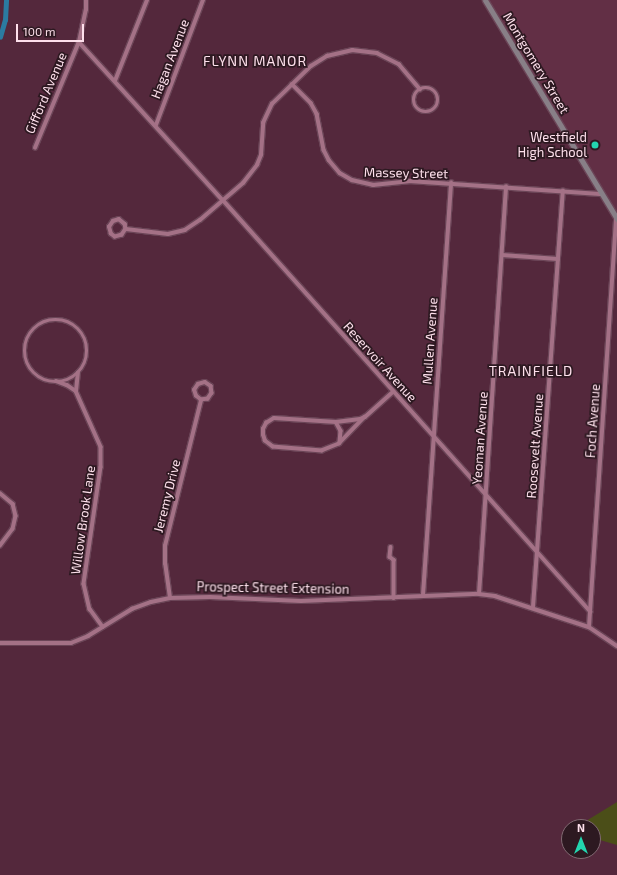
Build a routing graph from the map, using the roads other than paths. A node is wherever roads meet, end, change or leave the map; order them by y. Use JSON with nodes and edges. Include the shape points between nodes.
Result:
{"nodes":[{"id":1,"x":86,"y":0,"type":"edge"},
{"id":2,"x":147,"y":0,"type":"edge"},
{"id":3,"x":203,"y":0,"type":"edge"},
{"id":4,"x":485,"y":0,"type":"edge"},
{"id":5,"x":79,"y":42,"type":"junction"},
{"id":6,"x":115,"y":81,"type":"junction"},
{"id":7,"x":292,"y":84,"type":"junction"},
{"id":8,"x":420,"y":89,"type":"junction"},
{"id":9,"x":156,"y":125,"type":"junction"},
{"id":10,"x":35,"y":148,"type":"dead end"},
{"id":11,"x":451,"y":183,"type":"junction"},
{"id":12,"x":506,"y":187,"type":"junction"},
{"id":13,"x":563,"y":192,"type":"junction"},
{"id":14,"x":602,"y":194,"type":"junction"},
{"id":15,"x":223,"y":200,"type":"junction"},
{"id":16,"x":616,"y":218,"type":"edge"},
{"id":17,"x":126,"y":229,"type":"junction"},
{"id":18,"x":502,"y":255,"type":"junction"},
{"id":19,"x":558,"y":259,"type":"junction"},
{"id":20,"x":79,"y":372,"type":"junction"},
{"id":21,"x":56,"y":381,"type":"junction"},
{"id":22,"x":76,"y":391,"type":"junction"},
{"id":23,"x":393,"y":392,"type":"junction"},
{"id":24,"x":202,"y":400,"type":"junction"},
{"id":25,"x":365,"y":417,"type":"junction"},
{"id":26,"x":336,"y":422,"type":"junction"},
{"id":27,"x":434,"y":436,"type":"junction"},
{"id":28,"x":340,"y":443,"type":"junction"},
{"id":29,"x":0,"y":493,"type":"edge"},
{"id":30,"x":486,"y":494,"type":"junction"},
{"id":31,"x":0,"y":546,"type":"edge"},
{"id":32,"x":391,"y":547,"type":"dead end"},
{"id":33,"x":537,"y":553,"type":"junction"},
{"id":34,"x":479,"y":594,"type":"junction"},
{"id":35,"x":423,"y":595,"type":"junction"},
{"id":36,"x":170,"y":598,"type":"junction"},
{"id":37,"x":394,"y":598,"type":"junction"},
{"id":38,"x":533,"y":607,"type":"junction"},
{"id":39,"x":590,"y":612,"type":"junction"},
{"id":40,"x":103,"y":627,"type":"junction"},
{"id":41,"x":590,"y":627,"type":"junction"},
{"id":42,"x":0,"y":643,"type":"edge"},
{"id":43,"x":617,"y":646,"type":"edge"}],
"edges":[{"from":1,"to":5,"type":"street","name":"Gifford Avenue"},
{"from":2,"to":6,"type":"street"},
{"from":3,"to":9,"type":"street","name":"Hagan Avenue"},
{"from":4,"to":14,"type":"main road","name":"Montgomery Street"},
{"from":5,"to":6,"type":"street","name":"Reservoir Avenue"},
{"from":5,"to":10,"type":"street","name":"Gifford Avenue"},
{"from":6,"to":9,"type":"street","name":"Reservoir Avenue"},
{"from":7,"to":8,"type":"street","via":[[322,58],[339,52],[358,50],[377,53],[394,60]]},
{"from":7,"to":11,"type":"street","name":"Massey Street","via":[[314,108],[326,155],[345,177],[373,185],[411,181]]},
{"from":7,"to":15,"type":"street","via":[[267,113],[258,165],[243,183]]},
{"from":8,"to":8,"type":"street","via":[[430,88],[436,92],[438,102],[433,110],[423,112],[415,106],[414,96]]},
{"from":9,"to":15,"type":"street","name":"Reservoir Avenue"},
{"from":11,"to":12,"type":"street","name":"Massey Street"},
{"from":11,"to":27,"type":"street","name":"Mullen Avenue"},
{"from":12,"to":13,"type":"street","name":"Massey Street"},
{"from":12,"to":18,"type":"street","name":"Yeoman Avenue"},
{"from":13,"to":14,"type":"street","name":"Massey Street"},
{"from":13,"to":19,"type":"street","name":"Roosevelt Avenue"},
{"from":14,"to":16,"type":"main road","name":"Montgomery Street"},
{"from":15,"to":17,"type":"street","via":[[196,224],[180,232],[162,234]]},
{"from":15,"to":23,"type":"street","name":"Reservoir Avenue"},
{"from":16,"to":39,"type":"street","name":"Foch Avenue"},
{"from":17,"to":17,"type":"street","via":[[122,235],[115,237],[109,227],[113,221],[119,220],[125,224]]},
{"from":18,"to":19,"type":"street"},
{"from":18,"to":30,"type":"street","name":"Yeoman Avenue"},
{"from":19,"to":33,"type":"street","name":"Roosevelt Avenue"},
{"from":20,"to":21,"type":"street","via":[[70,378]]},
{"from":20,"to":21,"type":"street","via":[[87,354],[87,344],[83,335],[77,327],[68,322],[44,322],[28,340],[27,359],[38,375],[46,380]]},
{"from":20,"to":22,"type":"street"},
{"from":21,"to":22,"type":"street","via":[[67,384]]},
{"from":22,"to":40,"type":"street","name":"Willow Brook Lane","via":[[98,438],[101,452],[84,584],[90,609]]},
{"from":23,"to":25,"type":"street"},
{"from":23,"to":27,"type":"street","name":"Reservoir Avenue"},
{"from":24,"to":24,"type":"street","name":"Jeremy Drive","via":[[196,396],[194,390],[198,384],[205,382],[211,386],[212,393],[208,399]]},
{"from":24,"to":36,"type":"street","name":"Jeremy Drive","via":[[165,546]]},
{"from":25,"to":26,"type":"street","via":[[350,422]]},
{"from":25,"to":28,"type":"street"},
{"from":26,"to":28,"type":"street","via":[[341,431]]},
{"from":26,"to":28,"type":"street","via":[[274,418],[266,423],[262,435],[267,443],[276,447],[322,451]]},
{"from":27,"to":30,"type":"street","name":"Reservoir Avenue"},
{"from":27,"to":35,"type":"street","name":"Mullen Avenue"},
{"from":29,"to":31,"type":"street","via":[[13,504],[16,516],[13,529]]},
{"from":30,"to":33,"type":"street","name":"Reservoir Avenue"},
{"from":30,"to":34,"type":"street","name":"Yeoman Avenue"},
{"from":32,"to":37,"type":"street","via":[[390,557],[394,560]]},
{"from":33,"to":38,"type":"street","name":"Roosevelt Avenue"},
{"from":33,"to":39,"type":"street","name":"Reservoir Avenue"},
{"from":34,"to":35,"type":"street","name":"Prospect Street Extension"},
{"from":34,"to":38,"type":"street","name":"Prospect Street Extension"},
{"from":35,"to":37,"type":"street","name":"Prospect Street Extension"},
{"from":36,"to":37,"type":"street","name":"Prospect Street Extension","via":[[301,601]]},
{"from":36,"to":40,"type":"street","name":"Prospect Street Extension","via":[[132,609]]},
{"from":38,"to":41,"type":"street","name":"Prospect Street Extension"},
{"from":39,"to":41,"type":"street","name":"Foch Avenue"},
{"from":40,"to":42,"type":"street","name":"Prospect Street Extension","via":[[71,643]]},
{"from":41,"to":43,"type":"street","name":"Prospect Street Extension"}]}
